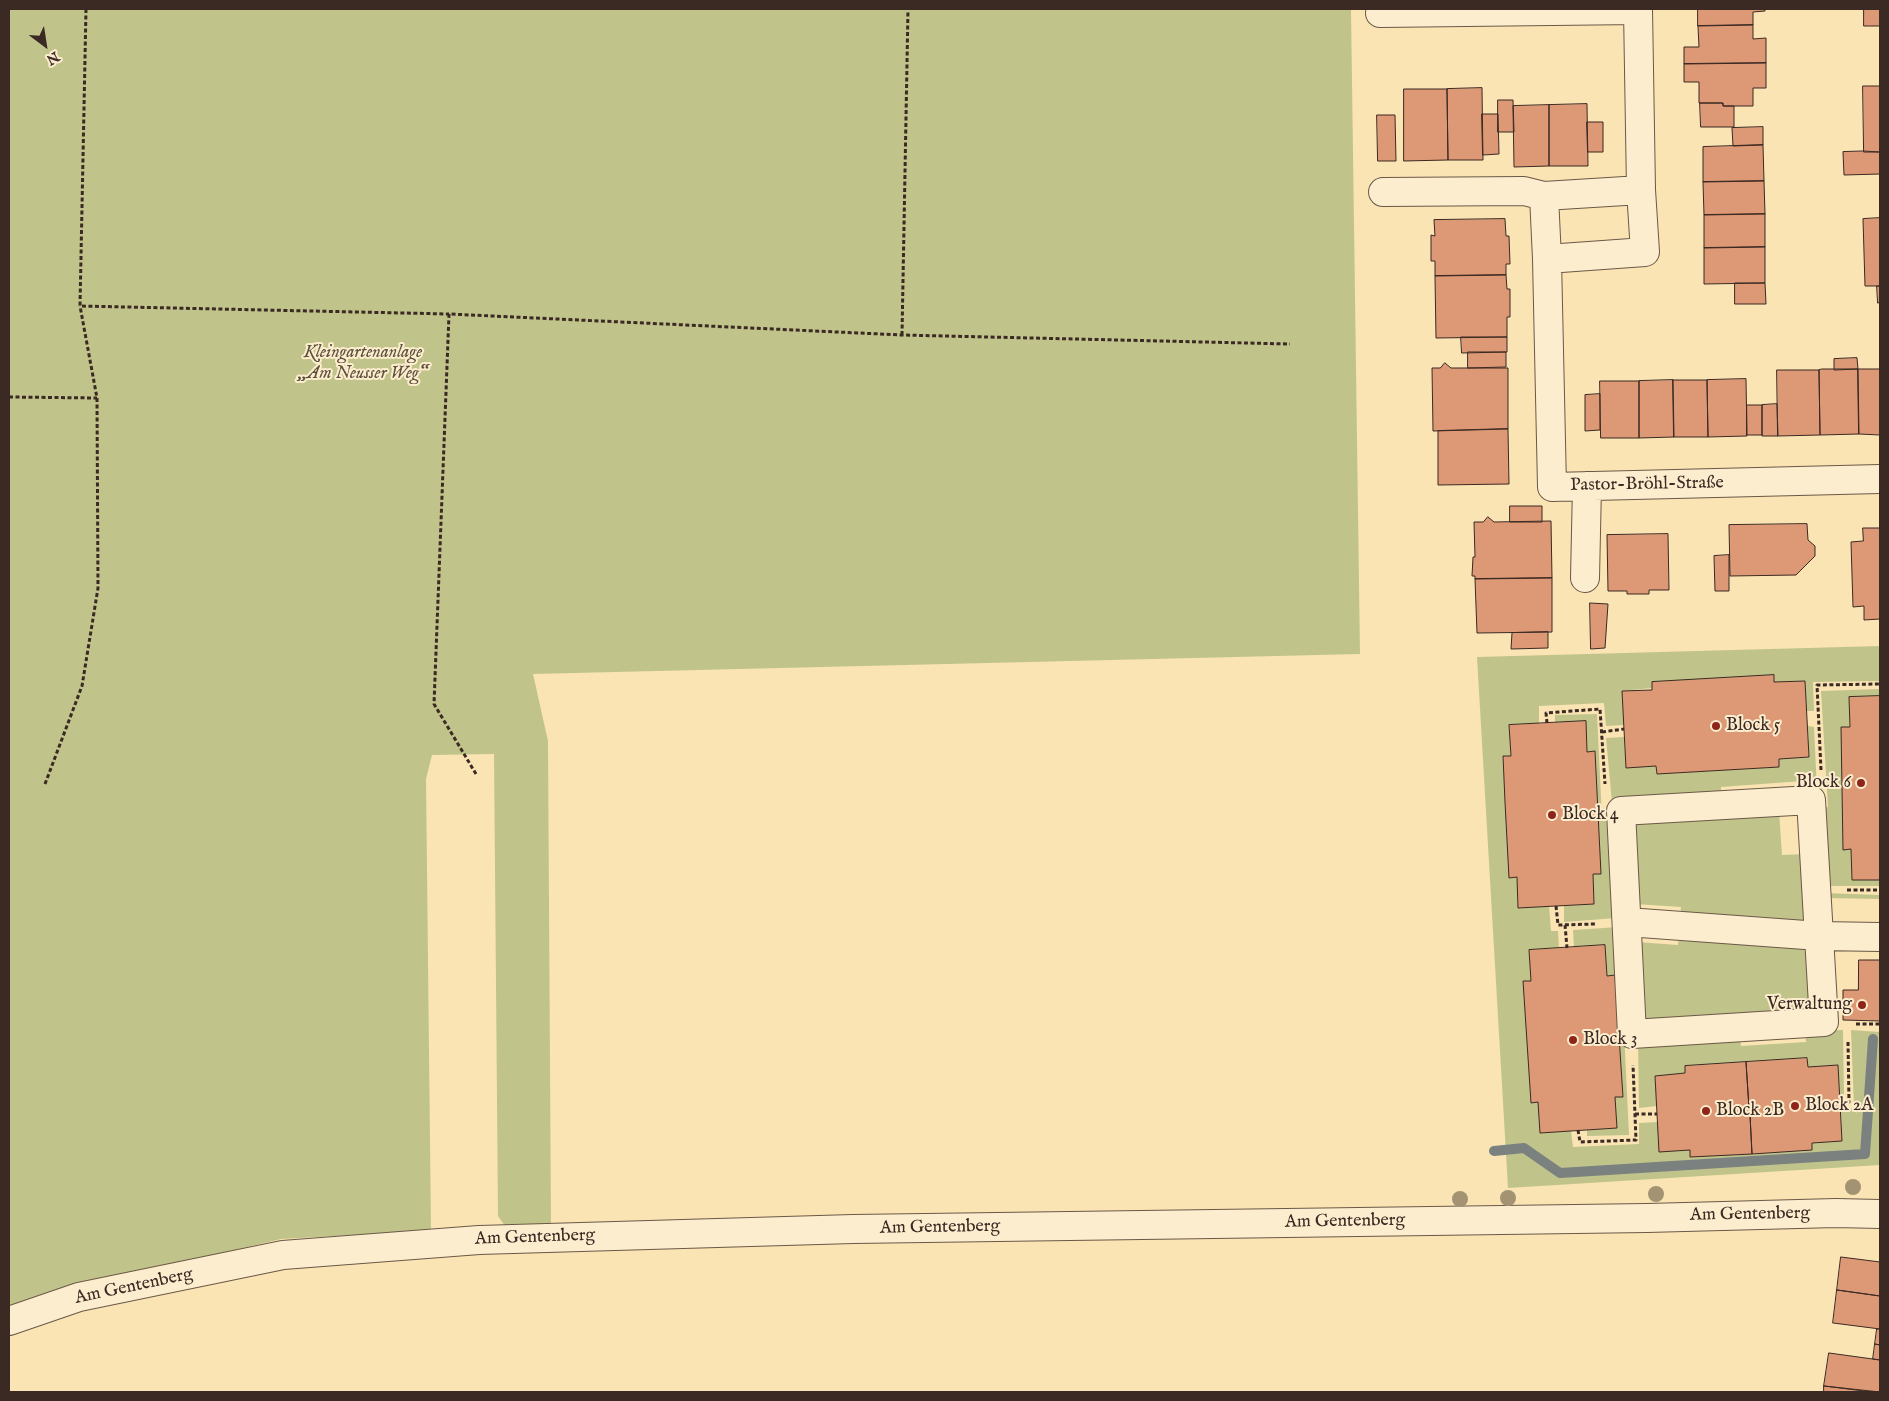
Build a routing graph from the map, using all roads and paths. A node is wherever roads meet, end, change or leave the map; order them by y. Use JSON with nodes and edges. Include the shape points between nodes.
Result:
{"nodes":[{"id":1,"x":86,"y":9,"type":"edge"},
{"id":2,"x":908,"y":9,"type":"edge"},
{"id":3,"x":1638,"y":10,"type":"edge"},
{"id":4,"x":1380,"y":13,"type":"dead end"},
{"id":5,"x":1641,"y":190,"type":"junction"},
{"id":6,"x":1383,"y":192,"type":"dead end"},
{"id":7,"x":1544,"y":196,"type":"junction"},
{"id":8,"x":1547,"y":259,"type":"junction"},
{"id":9,"x":80,"y":306,"type":"junction"},
{"id":10,"x":449,"y":314,"type":"junction"},
{"id":11,"x":902,"y":335,"type":"junction"},
{"id":12,"x":1290,"y":344,"type":"dead end"},
{"id":13,"x":9,"y":397,"type":"edge"},
{"id":14,"x":97,"y":398,"type":"junction"},
{"id":15,"x":1880,"y":479,"type":"edge"},
{"id":16,"x":1587,"y":486,"type":"junction"},
{"id":17,"x":1585,"y":578,"type":"dead end"},
{"id":18,"x":1880,"y":684,"type":"edge"},
{"id":19,"x":1547,"y":723,"type":"dead end"},
{"id":20,"x":1624,"y":729,"type":"dead end"},
{"id":21,"x":1602,"y":732,"type":"junction"},
{"id":22,"x":476,"y":774,"type":"dead end"},
{"id":23,"x":45,"y":784,"type":"dead end"},
{"id":24,"x":1811,"y":800,"type":"junction"},
{"id":25,"x":1620,"y":811,"type":"junction"},
{"id":26,"x":1556,"y":906,"type":"dead end"},
{"id":27,"x":1627,"y":922,"type":"junction"},
{"id":28,"x":1566,"y":925,"type":"junction"},
{"id":29,"x":1819,"y":936,"type":"junction"},
{"id":30,"x":1880,"y":937,"type":"edge"},
{"id":31,"x":1567,"y":948,"type":"dead end"},
{"id":32,"x":1632,"y":1034,"type":"junction"},
{"id":33,"x":1848,"y":1034,"type":"dead end"},
{"id":34,"x":1840,"y":1103,"type":"dead end"},
{"id":35,"x":1635,"y":1114,"type":"junction"},
{"id":36,"x":1657,"y":1114,"type":"dead end"},
{"id":37,"x":1578,"y":1130,"type":"dead end"},
{"id":38,"x":1880,"y":1214,"type":"edge"},
{"id":39,"x":9,"y":1321,"type":"edge"}],
"edges":[{"from":1,"to":9,"type":"path"},
{"from":2,"to":11,"type":"path"},
{"from":3,"to":4,"type":"street"},
{"from":3,"to":5,"type":"street"},
{"from":5,"to":7,"type":"street"},
{"from":5,"to":8,"type":"street","via":[[1645,252]]},
{"from":6,"to":7,"type":"street","via":[[1524,191]]},
{"from":7,"to":8,"type":"street","name":"Pastor-Bröhl-Straße"},
{"from":8,"to":16,"type":"street","name":"Pastor-Bröhl-Straße","via":[[1552,487]]},
{"from":9,"to":10,"type":"path"},
{"from":9,"to":14,"type":"path"},
{"from":10,"to":11,"type":"path"},
{"from":10,"to":22,"type":"path","via":[[434,704]]},
{"from":11,"to":12,"type":"path"},
{"from":13,"to":14,"type":"path"},
{"from":14,"to":23,"type":"path","via":[[98,588],[82,686]]},
{"from":15,"to":16,"type":"street","name":"Pastor-Bröhl-Straße"},
{"from":16,"to":17,"type":"street"},
{"from":18,"to":24,"type":"path","via":[[1817,685],[1823,799]]},
{"from":19,"to":21,"type":"path","via":[[1546,713],[1600,709]]},
{"from":20,"to":21,"type":"path"},
{"from":21,"to":25,"type":"path","via":[[1607,812]]},
{"from":24,"to":25,"type":"street"},
{"from":24,"to":29,"type":"street"},
{"from":25,"to":27,"type":"street"},
{"from":26,"to":28,"type":"path","via":[[1558,926]]},
{"from":27,"to":28,"type":"path"},
{"from":27,"to":29,"type":"street"},
{"from":27,"to":32,"type":"street"},
{"from":28,"to":31,"type":"path"},
{"from":29,"to":30,"type":"street"},
{"from":29,"to":32,"type":"street","via":[[1824,1022]]},
{"from":32,"to":35,"type":"path"},
{"from":33,"to":34,"type":"path","via":[[1849,1102]]},
{"from":35,"to":36,"type":"path"},
{"from":35,"to":37,"type":"path","via":[[1636,1140],[1580,1142]]},
{"from":38,"to":39,"type":"street","name":"Am Gentenberg","via":[[853,1229],[479,1240],[283,1255],[79,1297]]}]}
